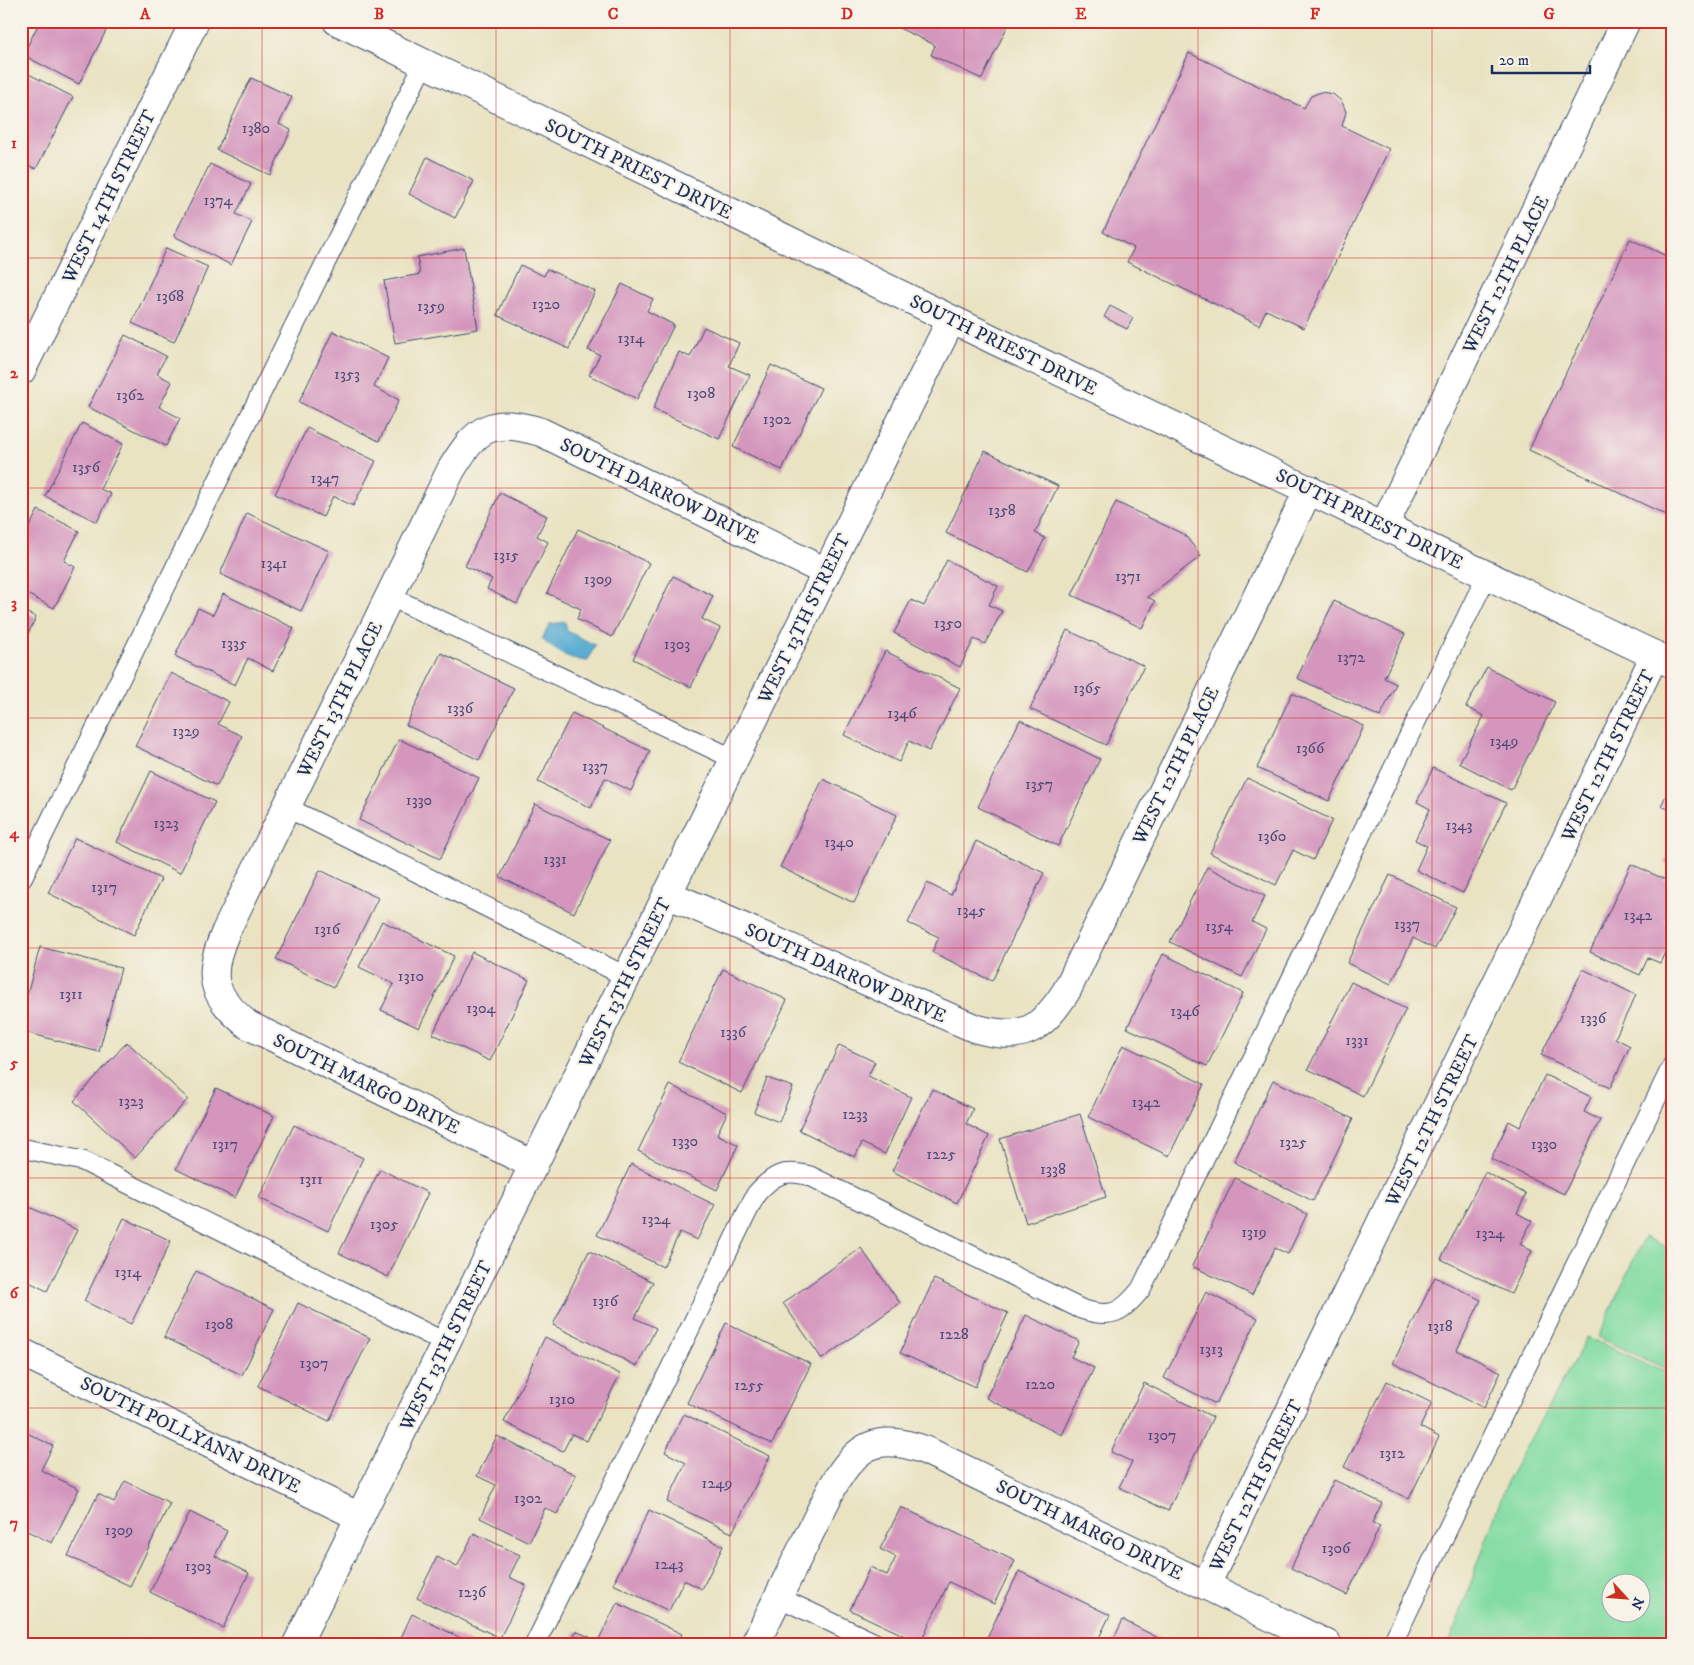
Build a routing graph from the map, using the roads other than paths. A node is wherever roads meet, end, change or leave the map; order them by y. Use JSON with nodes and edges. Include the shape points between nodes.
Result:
{"nodes":[{"id":1,"x":195,"y":21,"type":"edge"},
{"id":2,"x":337,"y":21,"type":"edge"},
{"id":3,"x":1626,"y":21,"type":"edge"},
{"id":4,"x":424,"y":64,"type":"junction"},
{"id":5,"x":951,"y":320,"type":"junction"},
{"id":6,"x":21,"y":371,"type":"edge"},
{"id":7,"x":488,"y":427,"type":"joint"},
{"id":8,"x":1309,"y":489,"type":"junction"},
{"id":9,"x":1384,"y":526,"type":"junction"},
{"id":10,"x":826,"y":572,"type":"junction"},
{"id":11,"x":1487,"y":574,"type":"junction"},
{"id":12,"x":390,"y":596,"type":"junction"},
{"id":13,"x":1664,"y":659,"type":"edge"},
{"id":14,"x":734,"y":759,"type":"junction"},
{"id":15,"x":286,"y":807,"type":"junction"},
{"id":16,"x":21,"y":880,"type":"edge"},
{"id":17,"x":667,"y":894,"type":"junction"},
{"id":18,"x":627,"y":977,"type":"junction"},
{"id":19,"x":215,"y":984,"type":"joint"},
{"id":20,"x":1028,"y":1030,"type":"joint"},
{"id":21,"x":1673,"y":1064,"type":"edge"},
{"id":22,"x":21,"y":1148,"type":"edge"},
{"id":23,"x":534,"y":1165,"type":"junction"},
{"id":24,"x":446,"y":1343,"type":"junction"},
{"id":25,"x":21,"y":1352,"type":"edge"},
{"id":26,"x":360,"y":1517,"type":"junction"},
{"id":27,"x":1206,"y":1585,"type":"junction"},
{"id":28,"x":778,"y":1597,"type":"junction"},
{"id":29,"x":298,"y":1644,"type":"edge"},
{"id":30,"x":535,"y":1644,"type":"edge"},
{"id":31,"x":755,"y":1644,"type":"edge"},
{"id":32,"x":877,"y":1644,"type":"edge"},
{"id":33,"x":1328,"y":1644,"type":"edge"},
{"id":34,"x":1392,"y":1644,"type":"edge"}],
"edges":[{"from":1,"to":6,"type":"street","name":"WEST 14TH STREET"},
{"from":2,"to":4,"type":"street","name":"SOUTH PRIEST DRIVE"},
{"from":3,"to":9,"type":"street","name":"WEST 12TH PLACE"},
{"from":4,"to":5,"type":"street","name":"SOUTH PRIEST DRIVE"},
{"from":4,"to":16,"type":"lane"},
{"from":5,"to":8,"type":"street","name":"SOUTH PRIEST DRIVE"},
{"from":5,"to":10,"type":"street","name":"WEST 13TH STREET"},
{"from":7,"to":10,"type":"street","name":"SOUTH DARROW DRIVE","via":[[505,425],[541,432]]},
{"from":7,"to":12,"type":"street","name":"WEST 13TH PLACE","via":[[473,439],[451,470]]},
{"from":8,"to":9,"type":"street","name":"SOUTH PRIEST DRIVE"},
{"from":8,"to":20,"type":"street","name":"WEST 12TH PLACE","via":[[1067,990],[1045,1020]]},
{"from":9,"to":11,"type":"street","name":"SOUTH PRIEST DRIVE"},
{"from":10,"to":14,"type":"street","name":"WEST 13TH STREET"},
{"from":11,"to":13,"type":"street","name":"SOUTH PRIEST DRIVE"},
{"from":11,"to":30,"type":"lane","via":[[1141,1289],[1129,1305],[1113,1313],[1097,1314],[1081,1309],[810,1176],[794,1172],[767,1181],[756,1194]]},
{"from":12,"to":14,"type":"lane"},
{"from":12,"to":15,"type":"street","name":"WEST 13TH PLACE"},
{"from":13,"to":27,"type":"street","name":"WEST 12TH STREET"},
{"from":14,"to":17,"type":"street","name":"WEST 13TH STREET"},
{"from":15,"to":18,"type":"lane"},
{"from":15,"to":19,"type":"street","name":"WEST 13TH PLACE","via":[[218,948]]},
{"from":17,"to":18,"type":"street","name":"WEST 13TH STREET"},
{"from":17,"to":20,"type":"street","name":"SOUTH DARROW DRIVE","via":[[974,1028],[994,1034]]},
{"from":18,"to":23,"type":"street","name":"WEST 13TH STREET"},
{"from":19,"to":23,"type":"street","name":"SOUTH MARGO DRIVE","via":[[222,1000],[248,1025]]},
{"from":21,"to":34,"type":"lane"},
{"from":22,"to":24,"type":"lane","via":[[82,1161]]},
{"from":23,"to":24,"type":"street","name":"WEST 13TH STREET"},
{"from":24,"to":26,"type":"street","name":"WEST 13TH STREET"},
{"from":25,"to":26,"type":"street","name":"SOUTH POLLYANN DRIVE"},
{"from":26,"to":29,"type":"street","name":"WEST 13TH STREET"},
{"from":27,"to":28,"type":"street","name":"SOUTH MARGO DRIVE","via":[[927,1451],[911,1444],[893,1442],[876,1443],[860,1450],[844,1467]]},
{"from":27,"to":33,"type":"street","name":"SOUTH MARGO DRIVE"},
{"from":28,"to":31,"type":"street"},
{"from":28,"to":32,"type":"lane"}]}
